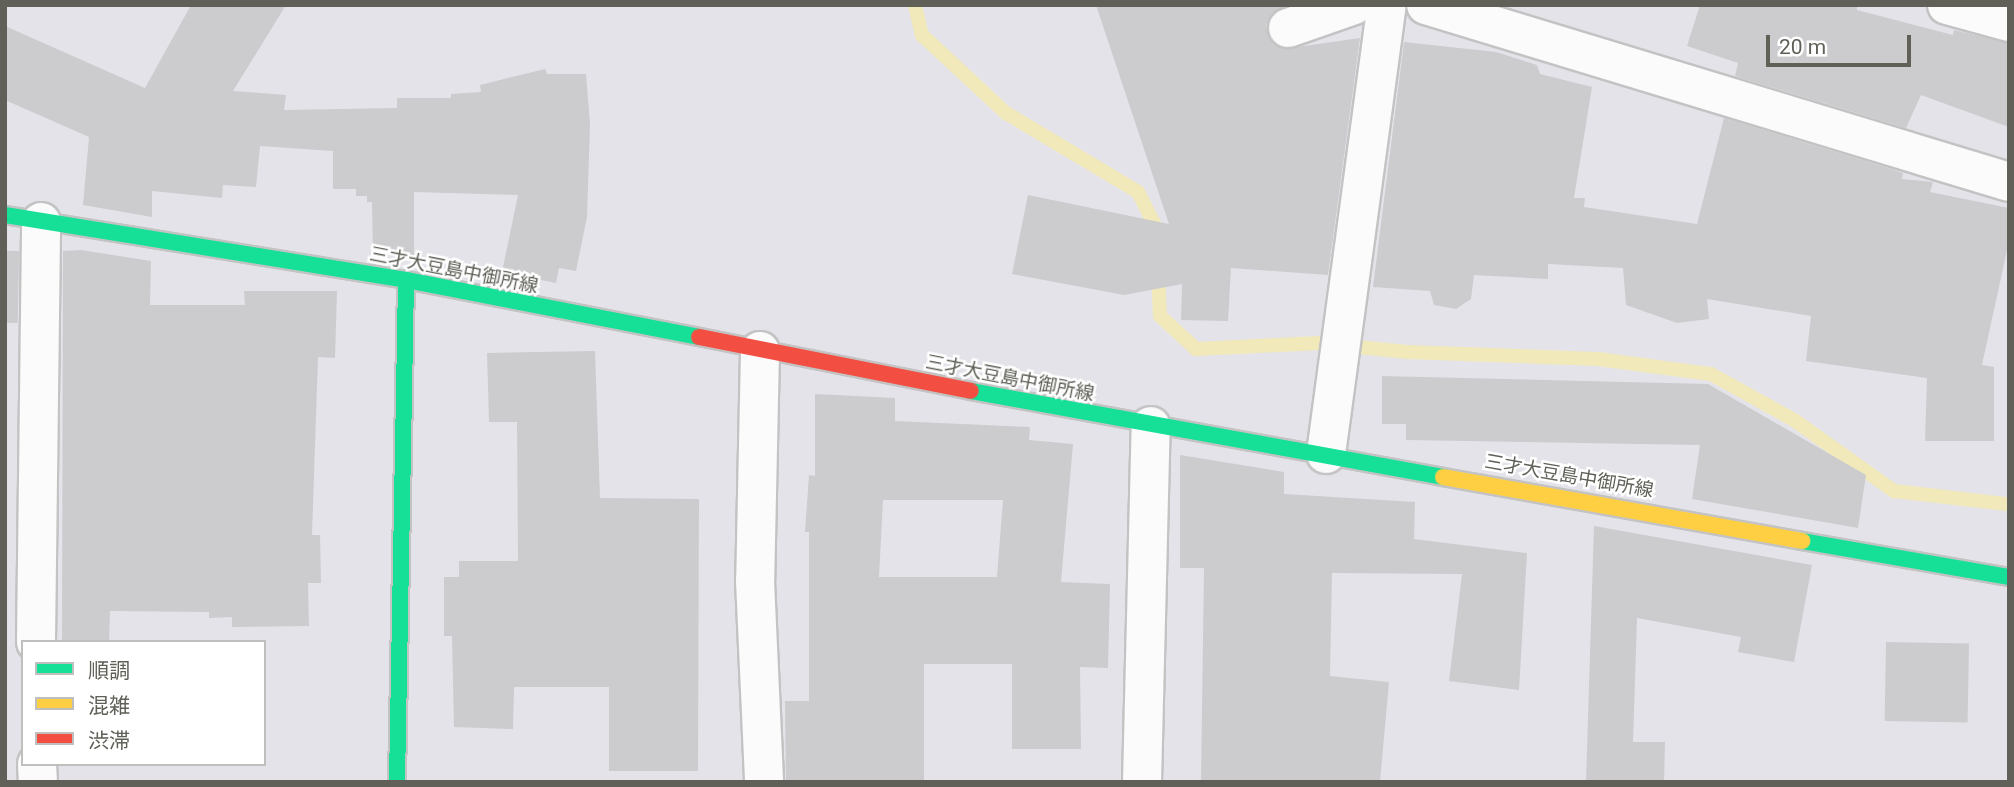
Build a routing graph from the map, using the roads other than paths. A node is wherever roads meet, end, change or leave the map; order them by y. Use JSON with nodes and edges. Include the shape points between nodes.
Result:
{"nodes":[{"id":1,"x":1354,"y":5,"type":"edge"},
{"id":2,"x":1387,"y":5,"type":"edge"},
{"id":3,"x":1426,"y":5,"type":"edge"},
{"id":4,"x":1947,"y":5,"type":"edge"},
{"id":5,"x":2009,"y":22,"type":"edge"},
{"id":6,"x":1287,"y":28,"type":"dead end"},
{"id":7,"x":2009,"y":182,"type":"edge"},
{"id":8,"x":23,"y":218,"type":"edge"},
{"id":9,"x":406,"y":280,"type":"junction"},
{"id":10,"x":760,"y":351,"type":"junction"},
{"id":11,"x":1151,"y":426,"type":"junction"},
{"id":12,"x":1326,"y":454,"type":"junction"},
{"id":13,"x":20,"y":540,"type":"edge"},
{"id":14,"x":2009,"y":577,"type":"edge"},
{"id":15,"x":36,"y":640,"type":"edge"},
{"id":16,"x":397,"y":782,"type":"edge"},
{"id":17,"x":764,"y":782,"type":"edge"},
{"id":18,"x":1142,"y":782,"type":"edge"}],
"edges":[{"from":1,"to":6,"type":"street"},
{"from":2,"to":12,"type":"street"},
{"from":3,"to":7,"type":"street"},
{"from":4,"to":5,"type":"street"},
{"from":8,"to":9,"type":"main road","name":"三才大豆島中御所線"},
{"from":8,"to":13,"type":"street"},
{"from":9,"to":10,"type":"main road","name":"三才大豆島中御所線"},
{"from":9,"to":16,"type":"main road"},
{"from":10,"to":11,"type":"main road","name":"三才大豆島中御所線"},
{"from":10,"to":17,"type":"street","via":[[755,581]]},
{"from":11,"to":12,"type":"main road","name":"三才大豆島中御所線"},
{"from":11,"to":18,"type":"street"},
{"from":12,"to":14,"type":"main road","name":"三才大豆島中御所線"},
{"from":13,"to":15,"type":"street"}]}
